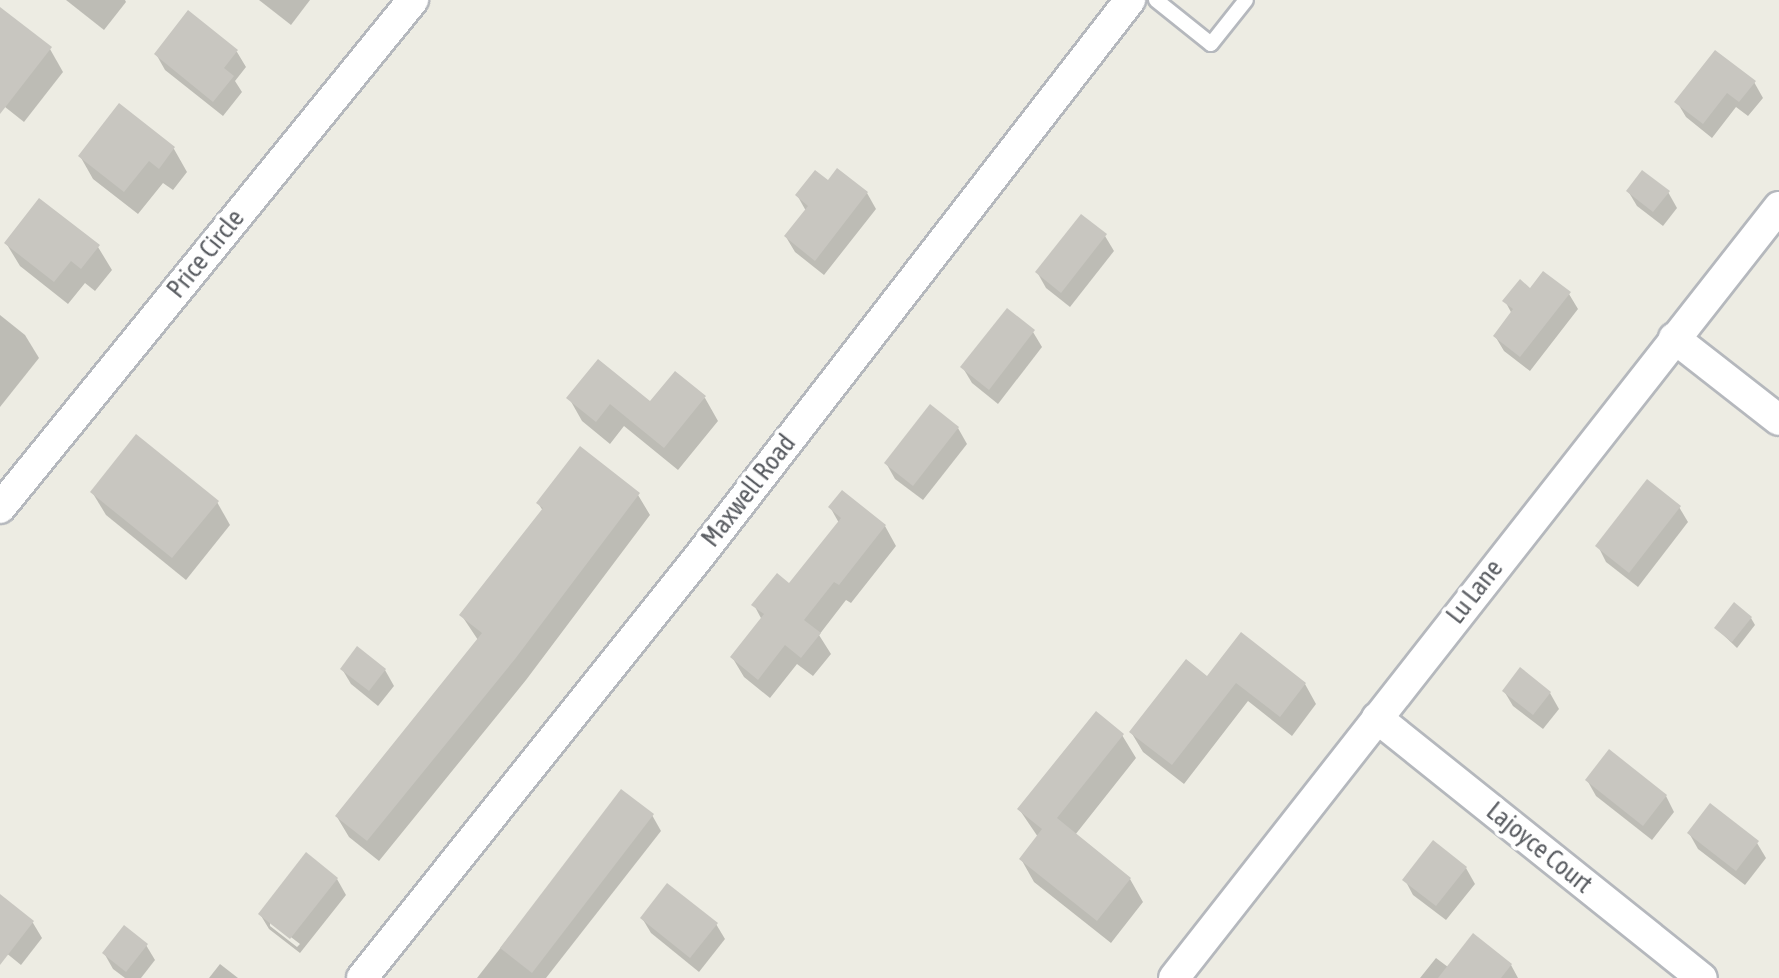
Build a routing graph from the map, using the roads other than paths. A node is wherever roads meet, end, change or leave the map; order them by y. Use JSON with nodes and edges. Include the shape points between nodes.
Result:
{"nodes":[{"id":1,"x":413,"y":0,"type":"edge"},
{"id":2,"x":1130,"y":0,"type":"edge"},
{"id":3,"x":1156,"y":0,"type":"edge"},
{"id":4,"x":1246,"y":0,"type":"edge"},
{"id":5,"x":1779,"y":207,"type":"edge"},
{"id":6,"x":1674,"y":338,"type":"junction"},
{"id":7,"x":1779,"y":420,"type":"edge"},
{"id":8,"x":0,"y":508,"type":"edge"},
{"id":9,"x":1377,"y":718,"type":"junction"},
{"id":10,"x":362,"y":978,"type":"edge"},
{"id":11,"x":1174,"y":978,"type":"edge"},
{"id":12,"x":1702,"y":978,"type":"edge"}],
"edges":[{"from":1,"to":8,"type":"street","name":"Price Circle"},
{"from":2,"to":10,"type":"street","name":"Maxwell Road","via":[[701,554]]},
{"from":3,"to":4,"type":"lane","via":[[1211,44]]},
{"from":5,"to":6,"type":"street","name":"Lu Lane"},
{"from":6,"to":7,"type":"street"},
{"from":6,"to":9,"type":"street","name":"Lu Lane"},
{"from":9,"to":11,"type":"street","name":"Lu Lane"},
{"from":9,"to":12,"type":"street","name":"Lajoyce Court"}]}
